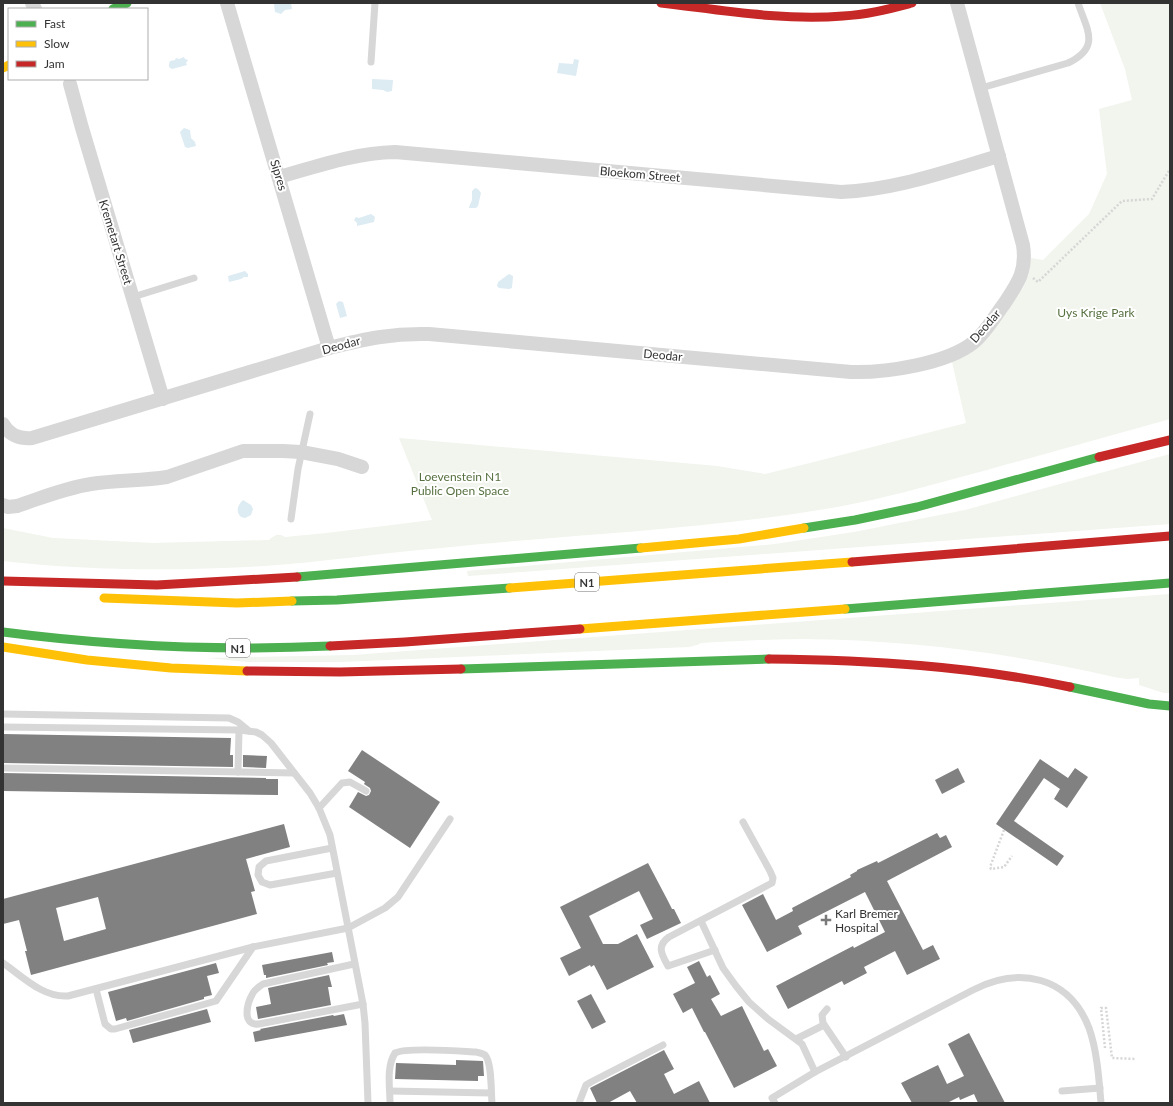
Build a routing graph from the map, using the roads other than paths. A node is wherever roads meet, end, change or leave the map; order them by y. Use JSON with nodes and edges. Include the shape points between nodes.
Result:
{"nodes":[{"id":1,"x":127,"y":3,"type":"edge"},
{"id":2,"x":226,"y":3,"type":"edge"},
{"id":3,"x":375,"y":3,"type":"edge"},
{"id":4,"x":661,"y":3,"type":"edge"},
{"id":5,"x":912,"y":3,"type":"edge"},
{"id":6,"x":957,"y":3,"type":"edge"},
{"id":7,"x":1078,"y":3,"type":"edge"},
{"id":8,"x":115,"y":8,"type":"edge"},
{"id":9,"x":371,"y":62,"type":"dead end"},
{"id":10,"x":70,"y":84,"type":"dead end"},
{"id":11,"x":981,"y":88,"type":"junction"},
{"id":12,"x":999,"y":156,"type":"junction"},
{"id":13,"x":279,"y":177,"type":"junction"},
{"id":14,"x":194,"y":278,"type":"dead end"},
{"id":15,"x":133,"y":297,"type":"junction"},
{"id":16,"x":329,"y":348,"type":"junction"},
{"id":17,"x":163,"y":399,"type":"junction"},
{"id":18,"x":310,"y":414,"type":"dead end"},
{"id":19,"x":3,"y":424,"type":"edge"},
{"id":20,"x":1170,"y":440,"type":"edge"},
{"id":21,"x":301,"y":452,"type":"junction"},
{"id":22,"x":362,"y":467,"type":"dead end"},
{"id":23,"x":3,"y":505,"type":"edge"},
{"id":24,"x":291,"y":519,"type":"dead end"},
{"id":25,"x":1170,"y":536,"type":"edge"},
{"id":26,"x":3,"y":581,"type":"edge"},
{"id":27,"x":1170,"y":583,"type":"edge"},
{"id":28,"x":3,"y":589,"type":"edge"},
{"id":29,"x":19,"y":591,"type":"dead end"},
{"id":30,"x":97,"y":598,"type":"dead end"},
{"id":31,"x":3,"y":632,"type":"edge"},
{"id":32,"x":3,"y":647,"type":"edge"},
{"id":33,"x":1149,"y":704,"type":"junction"},
{"id":34,"x":1170,"y":706,"type":"edge"},
{"id":35,"x":3,"y":714,"type":"edge"},
{"id":36,"x":1166,"y":715,"type":"dead end"},
{"id":37,"x":3,"y":727,"type":"edge"},
{"id":38,"x":239,"y":730,"type":"junction"},
{"id":39,"x":249,"y":731,"type":"junction"},
{"id":40,"x":3,"y":768,"type":"edge"},
{"id":41,"x":238,"y":772,"type":"junction"},
{"id":42,"x":294,"y":773,"type":"junction"},
{"id":43,"x":366,"y":791,"type":"dead end"},
{"id":44,"x":320,"y":808,"type":"junction"},
{"id":45,"x":450,"y":819,"type":"dead end"},
{"id":46,"x":744,"y":822,"type":"dead end"},
{"id":47,"x":332,"y":848,"type":"junction"},
{"id":48,"x":337,"y":873,"type":"junction"},
{"id":49,"x":701,"y":921,"type":"junction"},
{"id":50,"x":348,"y":928,"type":"junction"},
{"id":51,"x":253,"y":946,"type":"junction"},
{"id":52,"x":715,"y":950,"type":"junction"},
{"id":53,"x":3,"y":963,"type":"edge"},
{"id":54,"x":354,"y":964,"type":"junction"},
{"id":55,"x":96,"y":989,"type":"junction"},
{"id":56,"x":363,"y":1004,"type":"junction"},
{"id":57,"x":827,"y":1009,"type":"dead end"},
{"id":58,"x":824,"y":1025,"type":"junction"},
{"id":59,"x":796,"y":1040,"type":"junction"},
{"id":60,"x":663,"y":1045,"type":"dead end"},
{"id":61,"x":846,"y":1057,"type":"junction"},
{"id":62,"x":815,"y":1072,"type":"junction"},
{"id":63,"x":1100,"y":1088,"type":"junction"},
{"id":64,"x":390,"y":1091,"type":"junction"},
{"id":65,"x":1062,"y":1091,"type":"dead end"},
{"id":66,"x":491,"y":1093,"type":"junction"},
{"id":67,"x":368,"y":1103,"type":"edge"},
{"id":68,"x":390,"y":1103,"type":"edge"},
{"id":69,"x":492,"y":1103,"type":"edge"},
{"id":70,"x":578,"y":1103,"type":"edge"},
{"id":71,"x":775,"y":1103,"type":"edge"},
{"id":72,"x":1101,"y":1103,"type":"edge"}],
"edges":[{"from":1,"to":8,"type":"main road"},
{"from":2,"to":13,"type":"street","name":"Sipres"},
{"from":3,"to":9,"type":"lane"},
{"from":4,"to":5,"type":"main road","via":[[816,17],[861,14]]},
{"from":6,"to":11,"type":"street","name":"Deodar"},
{"from":7,"to":11,"type":"lane","via":[[1090,41],[1084,53],[1068,63]]},
{"from":10,"to":15,"type":"street","name":"Kremetart Street"},
{"from":11,"to":12,"type":"street","name":"Deodar"},
{"from":12,"to":13,"type":"street","name":"Bloekom Street","via":[[905,183],[841,192],[395,152],[353,156]]},
{"from":12,"to":16,"type":"street","name":"Deodar","via":[[1023,245],[1023,270],[1017,285],[974,342],[946,357],[886,371],[851,372],[416,334],[378,336]]},
{"from":13,"to":16,"type":"street","name":"Sipres"},
{"from":14,"to":15,"type":"lane"},
{"from":15,"to":17,"type":"street","name":"Kremetart Street"},
{"from":16,"to":17,"type":"street","name":"Deodar"},
{"from":17,"to":19,"type":"street","name":"Deodar","via":[[32,438],[13,434]]},
{"from":18,"to":21,"type":"lane"},
{"from":20,"to":26,"type":"main road","via":[[917,507],[739,539],[522,559],[200,583],[157,585]]},
{"from":21,"to":22,"type":"street","via":[[338,459]]},
{"from":21,"to":23,"type":"street","via":[[242,451],[167,477],[90,484],[17,506]]},
{"from":21,"to":24,"type":"lane"},
{"from":25,"to":30,"type":"main road","number":"N1","via":[[759,570],[337,600],[237,603]]},
{"from":27,"to":31,"type":"main road","number":"N1","via":[[738,618],[344,645],[238,648],[134,644],[46,638]]},
{"from":28,"to":29,"type":"main road"},
{"from":32,"to":33,"type":"main road","via":[[62,657],[240,671],[372,672],[731,659],[832,660],[1016,677]]},
{"from":33,"to":34,"type":"main road"},
{"from":33,"to":36,"type":"main road"},
{"from":35,"to":39,"type":"lane","via":[[229,718]]},
{"from":37,"to":38,"type":"lane"},
{"from":38,"to":39,"type":"lane"},
{"from":38,"to":41,"type":"lane"},
{"from":39,"to":42,"type":"lane","via":[[267,739]]},
{"from":40,"to":41,"type":"lane"},
{"from":41,"to":42,"type":"lane"},
{"from":42,"to":44,"type":"lane"},
{"from":43,"to":44,"type":"lane","via":[[350,782],[342,783]]},
{"from":44,"to":47,"type":"lane"},
{"from":45,"to":50,"type":"lane","via":[[398,897],[385,908]]},
{"from":46,"to":49,"type":"lane","via":[[770,871],[772,881],[770,885]]},
{"from":47,"to":48,"type":"lane"},
{"from":47,"to":48,"type":"lane","via":[[266,861],[259,867],[258,875],[262,882],[270,885]]},
{"from":48,"to":50,"type":"lane"},
{"from":49,"to":52,"type":"lane"},
{"from":49,"to":52,"type":"lane","via":[[665,940],[662,947],[668,966]]},
{"from":50,"to":51,"type":"lane"},
{"from":50,"to":54,"type":"lane"},
{"from":51,"to":55,"type":"lane"},
{"from":51,"to":55,"type":"lane","via":[[216,1001],[115,1029],[105,1024]]},
{"from":52,"to":59,"type":"lane","via":[[723,968],[749,1002]]},
{"from":53,"to":55,"type":"lane","via":[[43,991],[55,996],[68,996]]},
{"from":54,"to":56,"type":"lane"},
{"from":54,"to":56,"type":"lane","via":[[262,984],[253,992],[247,1016],[250,1022],[256,1025]]},
{"from":56,"to":67,"type":"lane"},
{"from":57,"to":58,"type":"lane","via":[[822,1018]]},
{"from":58,"to":59,"type":"lane"},
{"from":58,"to":61,"type":"lane"},
{"from":59,"to":62,"type":"lane","via":[[802,1044]]},
{"from":60,"to":70,"type":"lane","via":[[590,1082]]},
{"from":61,"to":62,"type":"lane"},
{"from":61,"to":63,"type":"lane","via":[[983,984],[1006,978],[1030,978],[1053,984],[1078,1008],[1088,1027],[1094,1048]]},
{"from":62,"to":71,"type":"lane","via":[[772,1098]]},
{"from":63,"to":65,"type":"lane"},
{"from":63,"to":72,"type":"lane"},
{"from":64,"to":66,"type":"lane"},
{"from":64,"to":66,"type":"lane","via":[[390,1068],[395,1053],[426,1050],[482,1054],[488,1060]]},
{"from":64,"to":68,"type":"lane"},
{"from":66,"to":69,"type":"lane"}]}
